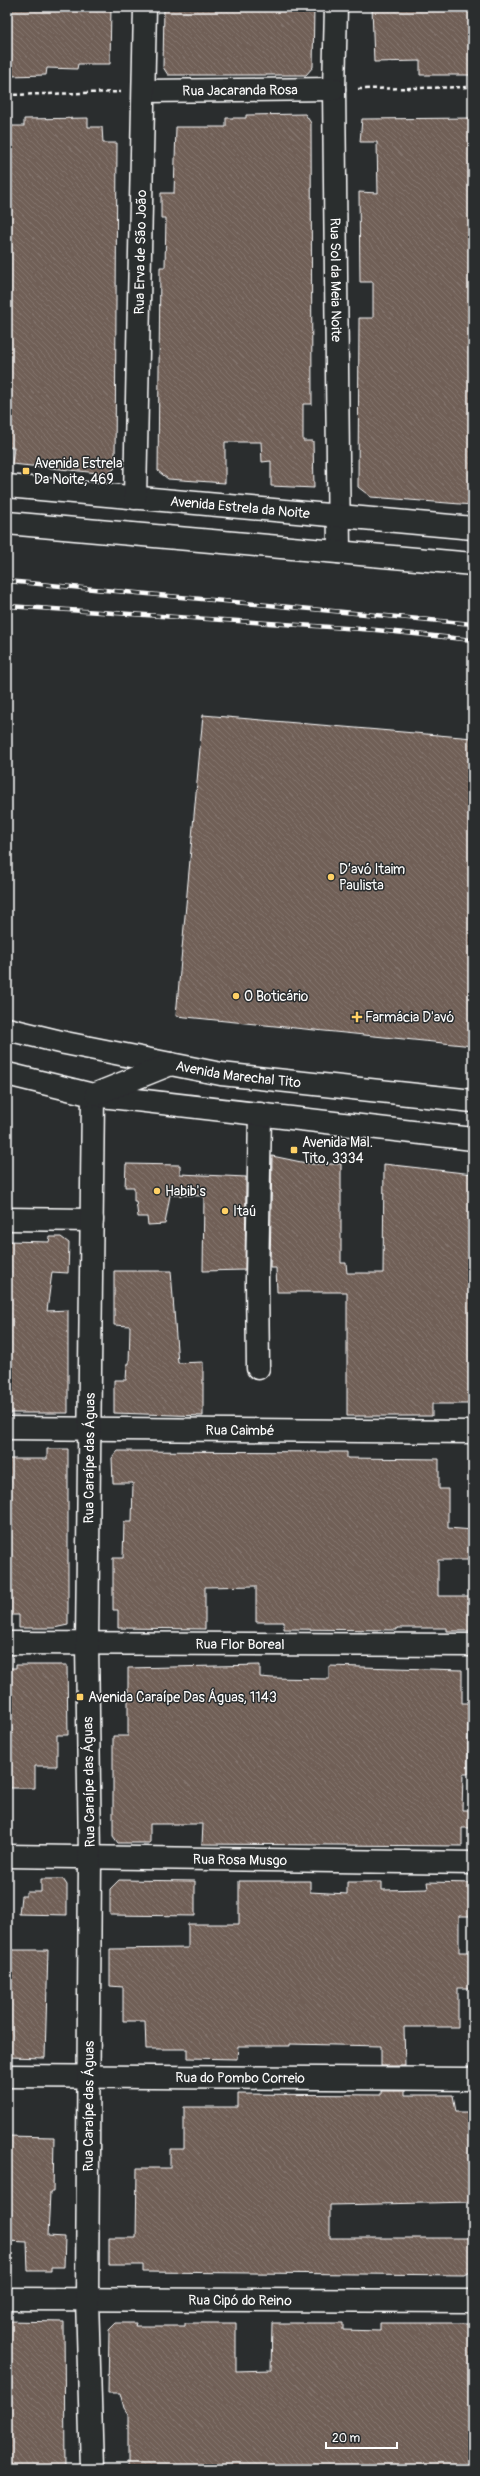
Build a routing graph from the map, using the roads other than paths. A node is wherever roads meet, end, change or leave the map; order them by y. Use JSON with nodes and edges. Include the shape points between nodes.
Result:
{"nodes":[{"id":1,"x":145,"y":7,"type":"edge"},
{"id":2,"x":336,"y":7,"type":"edge"},
{"id":3,"x":334,"y":89,"type":"junction"},
{"id":4,"x":144,"y":91,"type":"junction"},
{"id":5,"x":7,"y":486,"type":"edge"},
{"id":6,"x":135,"y":498,"type":"junction"},
{"id":7,"x":338,"y":516,"type":"junction"},
{"id":8,"x":7,"y":523,"type":"edge"},
{"id":9,"x":473,"y":528,"type":"edge"},
{"id":10,"x":339,"y":552,"type":"junction"},
{"id":11,"x":473,"y":564,"type":"edge"},
{"id":12,"x":7,"y":1029,"type":"edge"},
{"id":13,"x":170,"y":1064,"type":"junction"},
{"id":14,"x":7,"y":1074,"type":"edge"},
{"id":15,"x":93,"y":1095,"type":"junction"},
{"id":16,"x":473,"y":1101,"type":"edge"},
{"id":17,"x":260,"y":1114,"type":"junction"},
{"id":18,"x":473,"y":1139,"type":"edge"},
{"id":19,"x":7,"y":1219,"type":"edge"},
{"id":20,"x":92,"y":1220,"type":"junction"},
{"id":21,"x":258,"y":1368,"type":"dead end"},
{"id":22,"x":7,"y":1428,"type":"edge"},
{"id":23,"x":90,"y":1429,"type":"junction"},
{"id":24,"x":473,"y":1432,"type":"edge"},
{"id":25,"x":7,"y":1643,"type":"edge"},
{"id":26,"x":87,"y":1643,"type":"junction"},
{"id":27,"x":473,"y":1645,"type":"edge"},
{"id":28,"x":7,"y":1856,"type":"edge"},
{"id":29,"x":90,"y":1857,"type":"junction"},
{"id":30,"x":473,"y":1863,"type":"edge"},
{"id":31,"x":7,"y":2076,"type":"edge"},
{"id":32,"x":88,"y":2076,"type":"junction"},
{"id":33,"x":473,"y":2079,"type":"edge"},
{"id":34,"x":7,"y":2299,"type":"edge"},
{"id":35,"x":87,"y":2299,"type":"junction"},
{"id":36,"x":473,"y":2301,"type":"edge"},
{"id":37,"x":92,"y":2469,"type":"edge"}],
"edges":[{"from":1,"to":4,"type":"street","name":"Rua Erva de São João"},
{"from":2,"to":3,"type":"street","name":"Rua Sol da Meia Noite"},
{"from":3,"to":4,"type":"street","name":"Rua Jacaranda Rosa"},
{"from":3,"to":7,"type":"street","name":"Rua Sol da Meia Noite"},
{"from":4,"to":6,"type":"street","name":"Rua Erva de São João"},
{"from":5,"to":6,"type":"street","name":"Avenida Estrela da Noite"},
{"from":6,"to":7,"type":"street","name":"Avenida Estrela da Noite"},
{"from":7,"to":9,"type":"street","name":"Avenida Estrela da Noite"},
{"from":7,"to":10,"type":"street","name":"Rua Sol da Meia Noite"},
{"from":8,"to":10,"type":"street"},
{"from":10,"to":11,"type":"street"},
{"from":12,"to":13,"type":"street","name":"Avenida Marechal Tito","via":[[65,1044]]},
{"from":13,"to":15,"type":"street"},
{"from":13,"to":16,"type":"street","name":"Avenida Marechal Tito","via":[[221,1074]]},
{"from":14,"to":15,"type":"street"},
{"from":15,"to":17,"type":"street"},
{"from":15,"to":20,"type":"street","name":"Rua Caraípe das Águas"},
{"from":17,"to":18,"type":"street"},
{"from":17,"to":21,"type":"street"},
{"from":19,"to":20,"type":"street"},
{"from":20,"to":23,"type":"street","name":"Rua Caraípe das Águas"},
{"from":22,"to":23,"type":"street","name":"Rua Caimbé"},
{"from":23,"to":24,"type":"street","name":"Rua Caimbé"},
{"from":23,"to":26,"type":"street","name":"Rua Caraípe das Águas"},
{"from":25,"to":26,"type":"street","name":"Rua Flor Boreal"},
{"from":26,"to":27,"type":"street","name":"Rua Flor Boreal"},
{"from":26,"to":29,"type":"street","name":"Rua Caraípe das Águas"},
{"from":28,"to":29,"type":"street","name":"Rua Rosa Musgo"},
{"from":29,"to":30,"type":"street","name":"Rua Rosa Musgo"},
{"from":29,"to":32,"type":"street","name":"Rua Caraípe das Águas"},
{"from":31,"to":32,"type":"street","name":"Rua do Pombo Correio"},
{"from":32,"to":33,"type":"street","name":"Rua do Pombo Correio"},
{"from":32,"to":35,"type":"street","name":"Rua Caraípe das Águas"},
{"from":34,"to":35,"type":"street","name":"Rua Cipó do Reino"},
{"from":35,"to":36,"type":"street","name":"Rua Cipó do Reino"},
{"from":35,"to":37,"type":"street","name":"Rua Caraípe das Águas"}]}
